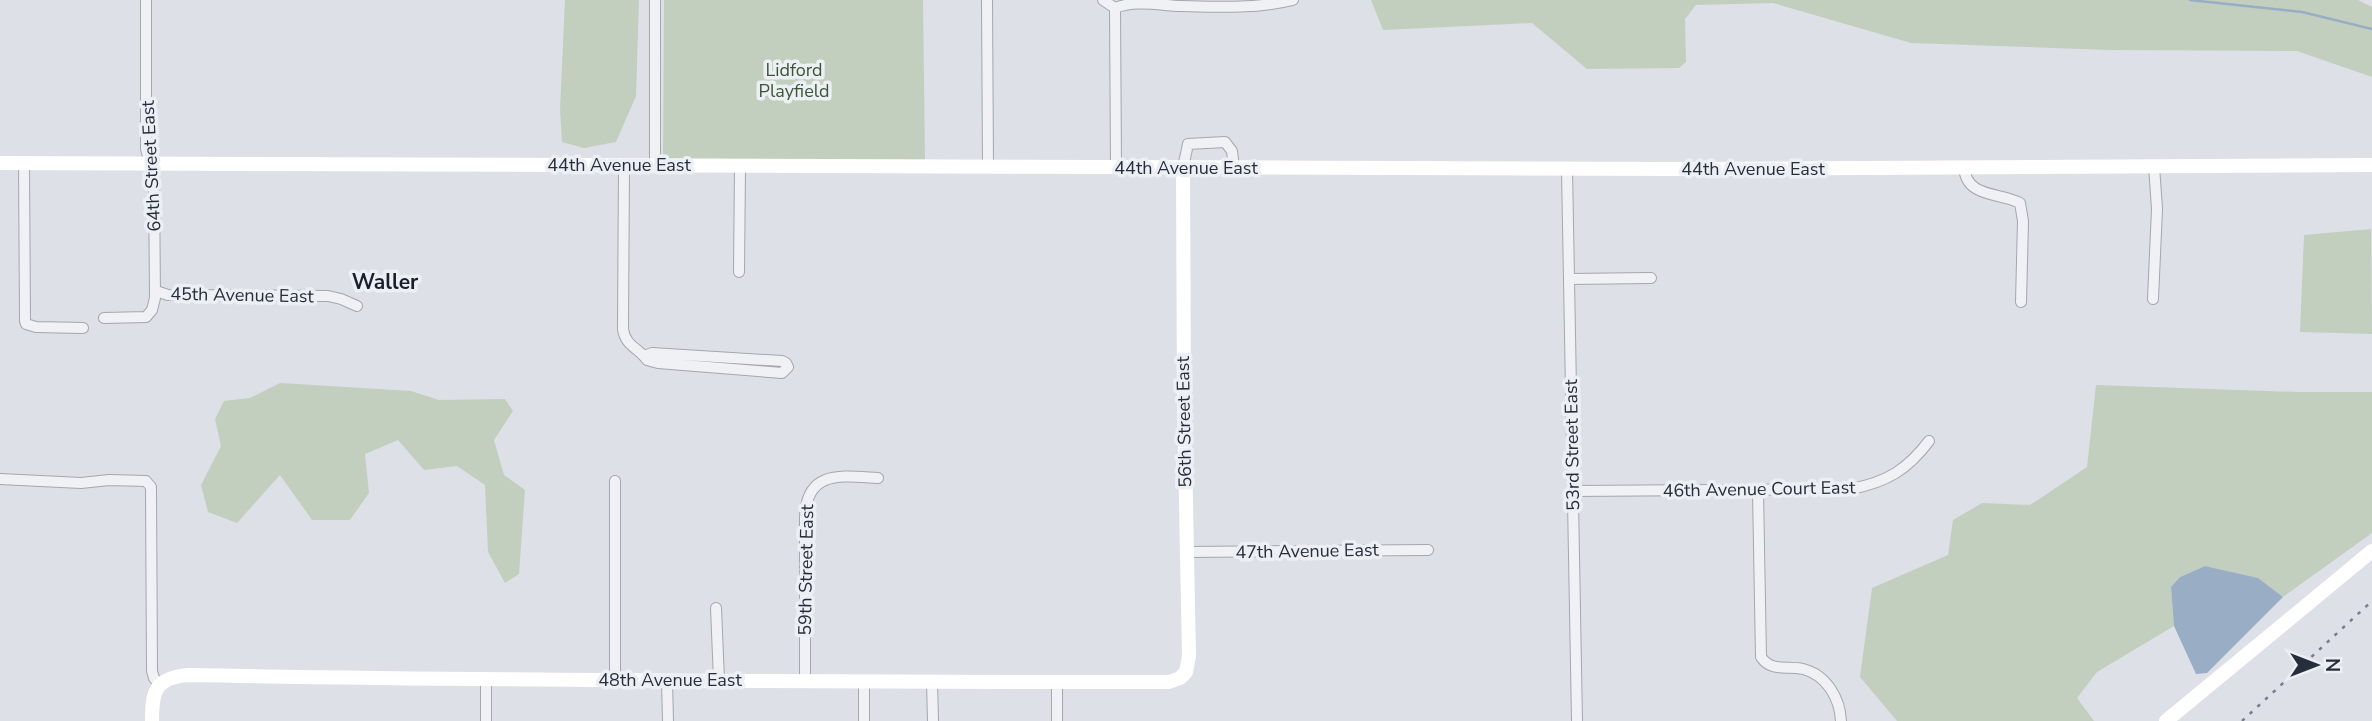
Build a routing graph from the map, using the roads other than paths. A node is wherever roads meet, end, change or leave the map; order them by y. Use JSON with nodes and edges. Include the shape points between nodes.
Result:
{"nodes":[{"id":1,"x":146,"y":0,"type":"edge"},
{"id":2,"x":654,"y":0,"type":"edge"},
{"id":3,"x":987,"y":0,"type":"edge"},
{"id":4,"x":1103,"y":0,"type":"edge"},
{"id":5,"x":1293,"y":0,"type":"edge"},
{"id":6,"x":1115,"y":8,"type":"junction"},
{"id":7,"x":148,"y":162,"type":"junction"},
{"id":8,"x":0,"y":163,"type":"edge"},
{"id":9,"x":24,"y":163,"type":"junction"},
{"id":10,"x":2372,"y":165,"type":"edge"},
{"id":11,"x":624,"y":166,"type":"junction"},
{"id":12,"x":655,"y":166,"type":"junction"},
{"id":13,"x":740,"y":166,"type":"junction"},
{"id":14,"x":2154,"y":166,"type":"junction"},
{"id":15,"x":988,"y":167,"type":"junction"},
{"id":16,"x":1116,"y":167,"type":"junction"},
{"id":17,"x":1964,"y":167,"type":"junction"},
{"id":18,"x":1183,"y":168,"type":"junction"},
{"id":19,"x":1234,"y":168,"type":"junction"},
{"id":20,"x":1567,"y":169,"type":"junction"},
{"id":21,"x":739,"y":272,"type":"dead end"},
{"id":22,"x":1651,"y":278,"type":"dead end"},
{"id":23,"x":1569,"y":279,"type":"junction"},
{"id":24,"x":156,"y":290,"type":"junction"},
{"id":25,"x":2153,"y":299,"type":"dead end"},
{"id":26,"x":2021,"y":302,"type":"dead end"},
{"id":27,"x":357,"y":306,"type":"dead end"},
{"id":28,"x":104,"y":318,"type":"dead end"},
{"id":29,"x":83,"y":328,"type":"dead end"},
{"id":30,"x":645,"y":355,"type":"junction"},
{"id":31,"x":1929,"y":440,"type":"dead end"},
{"id":32,"x":878,"y":478,"type":"dead end"},
{"id":33,"x":0,"y":479,"type":"edge"},
{"id":34,"x":615,"y":481,"type":"dead end"},
{"id":35,"x":1573,"y":491,"type":"junction"},
{"id":36,"x":1758,"y":491,"type":"junction"},
{"id":37,"x":1428,"y":550,"type":"dead end"},
{"id":38,"x":2372,"y":551,"type":"edge"},
{"id":39,"x":1186,"y":552,"type":"junction"},
{"id":40,"x":716,"y":608,"type":"dead end"},
{"id":41,"x":1183,"y":675,"type":"joint"},
{"id":42,"x":486,"y":680,"type":"junction"},
{"id":43,"x":615,"y":680,"type":"junction"},
{"id":44,"x":667,"y":680,"type":"junction"},
{"id":45,"x":719,"y":680,"type":"junction"},
{"id":46,"x":805,"y":681,"type":"junction"},
{"id":47,"x":864,"y":681,"type":"junction"},
{"id":48,"x":932,"y":681,"type":"junction"},
{"id":49,"x":1057,"y":682,"type":"junction"},
{"id":50,"x":159,"y":684,"type":"junction"},
{"id":51,"x":152,"y":721,"type":"edge"},
{"id":52,"x":486,"y":721,"type":"edge"},
{"id":53,"x":668,"y":721,"type":"edge"},
{"id":54,"x":864,"y":721,"type":"edge"},
{"id":55,"x":933,"y":721,"type":"edge"},
{"id":56,"x":1057,"y":721,"type":"edge"},
{"id":57,"x":1577,"y":721,"type":"edge"},
{"id":58,"x":1841,"y":721,"type":"edge"},
{"id":59,"x":2166,"y":721,"type":"edge"}],
"edges":[{"from":1,"to":7,"type":"street","name":"64th Street East"},
{"from":2,"to":12,"type":"street"},
{"from":3,"to":15,"type":"street"},
{"from":4,"to":6,"type":"street"},
{"from":5,"to":6,"type":"street","via":[[1229,7],[1140,4]]},
{"from":6,"to":16,"type":"street"},
{"from":7,"to":9,"type":"street","name":"44th Avenue East"},
{"from":7,"to":11,"type":"street","name":"44th Avenue East"},
{"from":7,"to":24,"type":"street","name":"64th Street East","via":[[154,178]]},
{"from":8,"to":9,"type":"street","name":"44th Avenue East"},
{"from":9,"to":29,"type":"street","via":[[26,324]]},
{"from":10,"to":14,"type":"street","name":"44th Avenue East"},
{"from":11,"to":12,"type":"street","name":"44th Avenue East"},
{"from":11,"to":30,"type":"street","via":[[623,330],[628,343]]},
{"from":12,"to":13,"type":"street","name":"44th Avenue East"},
{"from":13,"to":15,"type":"street","name":"44th Avenue East"},
{"from":13,"to":21,"type":"street"},
{"from":14,"to":17,"type":"street","name":"44th Avenue East"},
{"from":14,"to":25,"type":"street"},
{"from":15,"to":16,"type":"street","name":"44th Avenue East"},
{"from":16,"to":18,"type":"street","name":"44th Avenue East"},
{"from":17,"to":20,"type":"street","name":"44th Avenue East"},
{"from":17,"to":26,"type":"street","via":[[1971,186],[2020,203]]},
{"from":18,"to":19,"type":"street","name":"44th Avenue East"},
{"from":18,"to":19,"type":"street","via":[[1188,144],[1225,142],[1232,151]]},
{"from":18,"to":39,"type":"street","name":"56th Street East"},
{"from":19,"to":20,"type":"street","name":"44th Avenue East"},
{"from":20,"to":23,"type":"street","name":"53rd Street East"},
{"from":22,"to":23,"type":"street"},
{"from":23,"to":35,"type":"street","name":"53rd Street East"},
{"from":24,"to":27,"type":"street","name":"45th Avenue East","via":[[171,296],[328,296]]},
{"from":24,"to":28,"type":"street","name":"45th Avenue East","via":[[146,317]]},
{"from":30,"to":30,"type":"street","via":[[647,360],[668,364],[782,373],[788,367],[782,361]]},
{"from":31,"to":36,"type":"street","name":"46th Avenue Court East","via":[[1909,466],[1861,487]]},
{"from":32,"to":46,"type":"street","name":"59th Street East","via":[[834,476],[807,497]]},
{"from":33,"to":50,"type":"street","via":[[136,480],[151,487],[152,671]]},
{"from":34,"to":43,"type":"street"},
{"from":35,"to":36,"type":"street","name":"46th Avenue Court East"},
{"from":35,"to":57,"type":"street","name":"53rd Street East"},
{"from":36,"to":58,"type":"street","via":[[1761,657],[1772,667],[1803,669],[1822,679],[1836,696]]},
{"from":37,"to":39,"type":"street","name":"47th Avenue East"},
{"from":38,"to":59,"type":"street"},
{"from":39,"to":41,"type":"street","name":"56th Street East","via":[[1189,656]]},
{"from":40,"to":45,"type":"street"},
{"from":41,"to":49,"type":"street","name":"48th Avenue East","via":[[1169,681]]},
{"from":42,"to":43,"type":"street","name":"48th Avenue East"},
{"from":42,"to":50,"type":"street","name":"48th Avenue East","via":[[188,675],[171,676]]},
{"from":42,"to":52,"type":"street"},
{"from":43,"to":44,"type":"street","name":"48th Avenue East"},
{"from":44,"to":45,"type":"street","name":"48th Avenue East"},
{"from":44,"to":53,"type":"street"},
{"from":45,"to":46,"type":"street","name":"48th Avenue East"},
{"from":46,"to":47,"type":"street","name":"48th Avenue East"},
{"from":47,"to":48,"type":"street","name":"48th Avenue East"},
{"from":47,"to":54,"type":"street"},
{"from":48,"to":49,"type":"street","name":"48th Avenue East"},
{"from":48,"to":55,"type":"street"},
{"from":49,"to":56,"type":"street"},
{"from":50,"to":51,"type":"street"}]}
